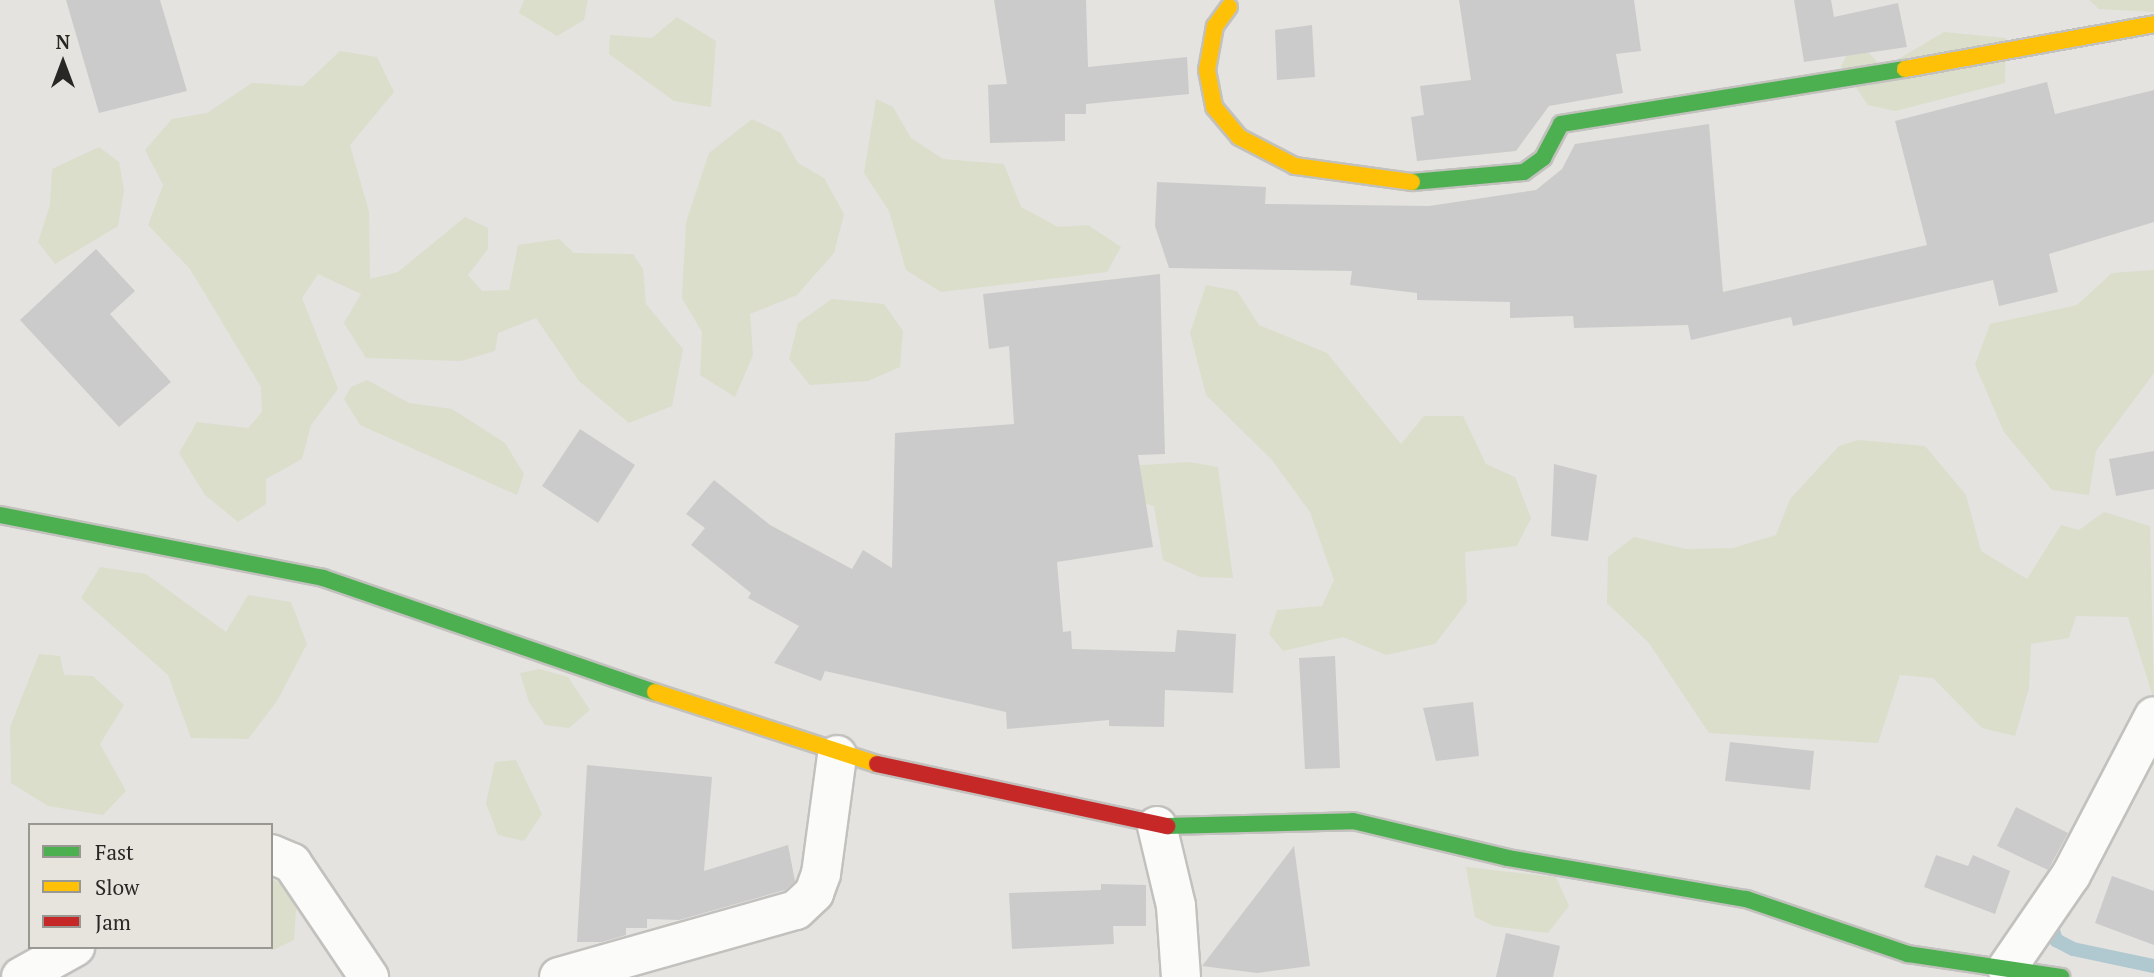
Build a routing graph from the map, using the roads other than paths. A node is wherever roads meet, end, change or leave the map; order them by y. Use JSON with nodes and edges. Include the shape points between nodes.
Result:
{"nodes":[{"id":1,"x":1230,"y":7,"type":"dead end"},
{"id":2,"x":2154,"y":24,"type":"edge"},
{"id":3,"x":0,"y":515,"type":"edge"},
{"id":4,"x":2154,"y":716,"type":"edge"},
{"id":5,"x":837,"y":755,"type":"junction"},
{"id":6,"x":1157,"y":826,"type":"junction"},
{"id":7,"x":273,"y":855,"type":"edge"},
{"id":8,"x":71,"y":949,"type":"edge"},
{"id":9,"x":1908,"y":954,"type":"junction"},
{"id":10,"x":2007,"y":968,"type":"junction"},
{"id":11,"x":1896,"y":970,"type":"dead end"},
{"id":12,"x":21,"y":977,"type":"edge"},
{"id":13,"x":369,"y":977,"type":"edge"},
{"id":14,"x":559,"y":977,"type":"edge"},
{"id":15,"x":1181,"y":977,"type":"edge"},
{"id":16,"x":2061,"y":977,"type":"edge"}],
"edges":[{"from":1,"to":2,"type":"street","via":[[1215,26],[1207,70],[1214,107],[1239,137],[1296,166],[1426,184],[1524,172],[1543,158],[1561,124],[1812,86]]},
{"from":3,"to":5,"type":"street","via":[[323,578]]},
{"from":4,"to":10,"type":"street","via":[[2071,875]]},
{"from":5,"to":6,"type":"street"},
{"from":5,"to":14,"type":"street","via":[[821,874],[814,893],[796,910]]},
{"from":6,"to":9,"type":"street","via":[[1353,821],[1508,858],[1746,899]]},
{"from":6,"to":15,"type":"street","via":[[1176,906]]},
{"from":7,"to":13,"type":"street","via":[[292,863]]},
{"from":8,"to":12,"type":"street"},
{"from":9,"to":10,"type":"street"},
{"from":9,"to":11,"type":"street"},
{"from":10,"to":16,"type":"street"}]}
